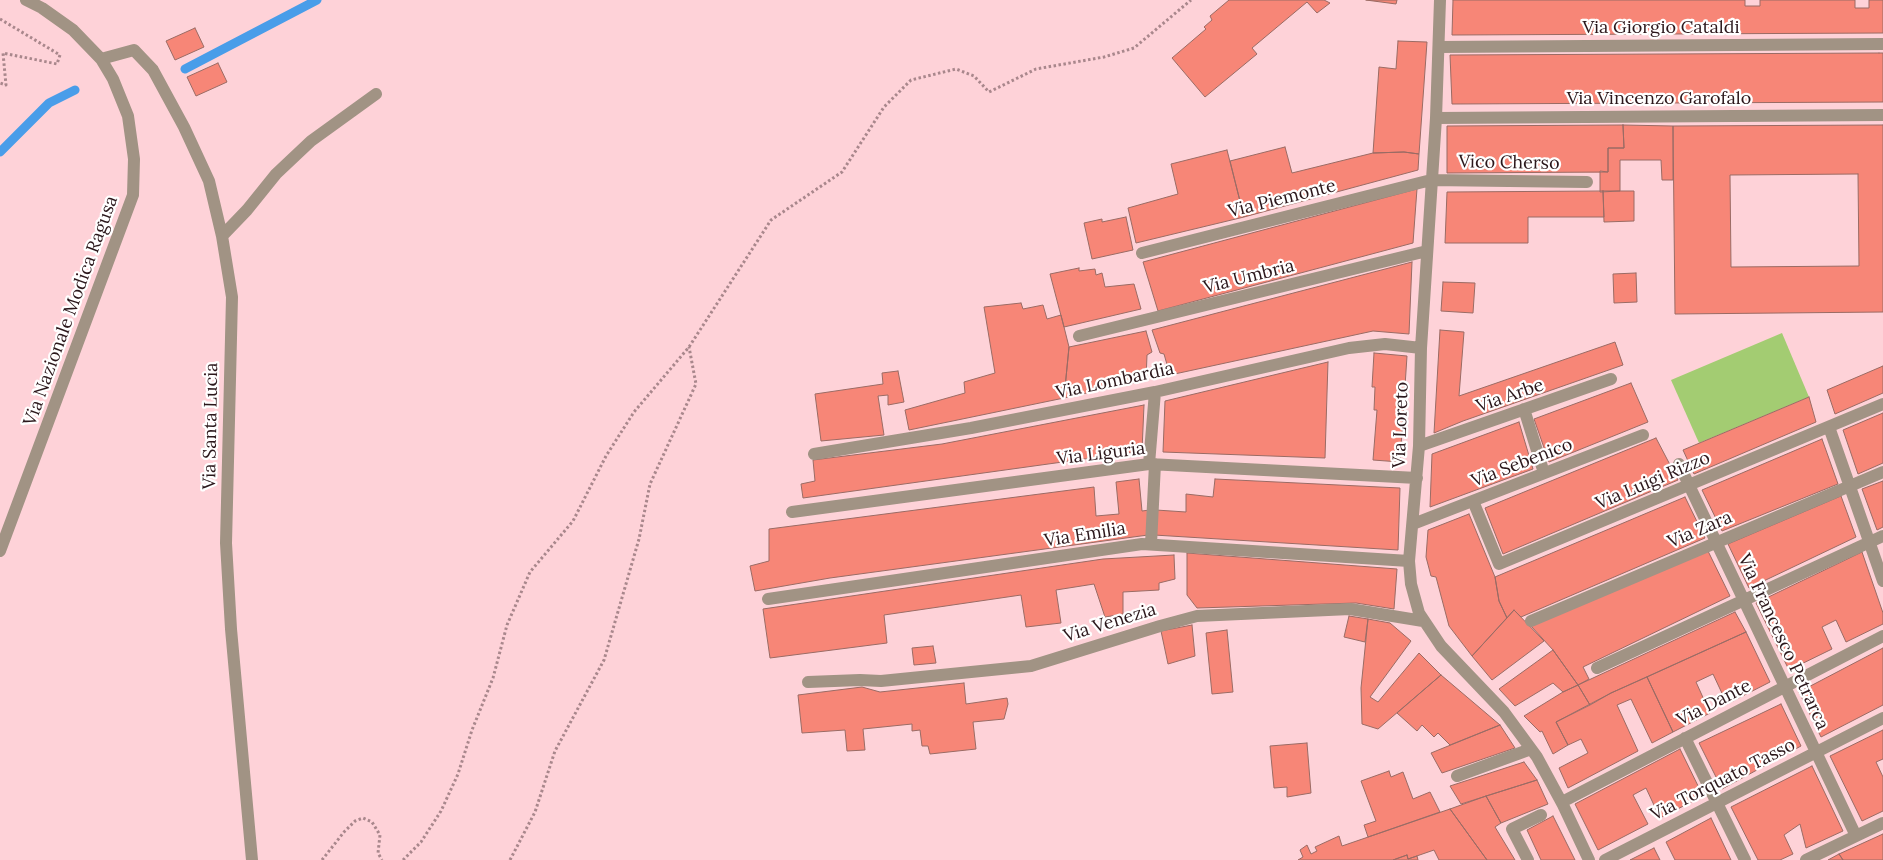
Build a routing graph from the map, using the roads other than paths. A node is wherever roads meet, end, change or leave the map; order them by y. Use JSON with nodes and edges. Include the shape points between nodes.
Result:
{"nodes":[{"id":1,"x":26,"y":0,"type":"edge"},
{"id":2,"x":1440,"y":0,"type":"edge"},
{"id":3,"x":1883,"y":44,"type":"edge"},
{"id":4,"x":1439,"y":46,"type":"junction"},
{"id":5,"x":101,"y":59,"type":"junction"},
{"id":6,"x":376,"y":94,"type":"dead end"},
{"id":7,"x":1883,"y":115,"type":"edge"},
{"id":8,"x":1436,"y":118,"type":"junction"},
{"id":9,"x":1431,"y":180,"type":"junction"},
{"id":10,"x":1587,"y":182,"type":"dead end"},
{"id":11,"x":222,"y":236,"type":"junction"},
{"id":12,"x":1427,"y":251,"type":"junction"},
{"id":13,"x":1142,"y":253,"type":"dead end"},
{"id":14,"x":1079,"y":336,"type":"dead end"},
{"id":15,"x":1421,"y":348,"type":"junction"},
{"id":16,"x":1612,"y":379,"type":"dead end"},
{"id":17,"x":1155,"y":392,"type":"junction"},
{"id":18,"x":1883,"y":404,"type":"edge"},
{"id":19,"x":1524,"y":409,"type":"junction"},
{"id":20,"x":1828,"y":427,"type":"junction"},
{"id":21,"x":1643,"y":435,"type":"dead end"},
{"id":22,"x":1419,"y":446,"type":"junction"},
{"id":23,"x":814,"y":454,"type":"dead end"},
{"id":24,"x":1152,"y":464,"type":"junction"},
{"id":25,"x":1679,"y":464,"type":"dead end"},
{"id":26,"x":1883,"y":472,"type":"edge"},
{"id":27,"x":1544,"y":473,"type":"junction"},
{"id":28,"x":1416,"y":478,"type":"junction"},
{"id":29,"x":1689,"y":485,"type":"junction"},
{"id":30,"x":1849,"y":486,"type":"junction"},
{"id":31,"x":1473,"y":501,"type":"junction"},
{"id":32,"x":792,"y":512,"type":"dead end"},
{"id":33,"x":1413,"y":524,"type":"junction"},
{"id":34,"x":1883,"y":536,"type":"edge"},
{"id":35,"x":1716,"y":542,"type":"junction"},
{"id":36,"x":1869,"y":542,"type":"junction"},
{"id":37,"x":1151,"y":544,"type":"junction"},
{"id":38,"x":0,"y":551,"type":"edge"},
{"id":39,"x":1409,"y":561,"type":"junction"},
{"id":40,"x":1883,"y":581,"type":"edge"},
{"id":41,"x":768,"y":599,"type":"dead end"},
{"id":42,"x":1744,"y":600,"type":"junction"},
{"id":43,"x":1423,"y":621,"type":"junction"},
{"id":44,"x":1531,"y":621,"type":"dead end"},
{"id":45,"x":1883,"y":636,"type":"edge"},
{"id":46,"x":1597,"y":668,"type":"dead end"},
{"id":47,"x":808,"y":682,"type":"dead end"},
{"id":48,"x":1785,"y":686,"type":"junction"},
{"id":49,"x":1883,"y":718,"type":"edge"},
{"id":50,"x":1685,"y":738,"type":"junction"},
{"id":51,"x":1531,"y":749,"type":"junction"},
{"id":52,"x":1816,"y":752,"type":"junction"},
{"id":53,"x":1457,"y":776,"type":"dead end"},
{"id":54,"x":1562,"y":802,"type":"junction"},
{"id":55,"x":1717,"y":803,"type":"junction"},
{"id":56,"x":1541,"y":815,"type":"dead end"},
{"id":57,"x":1883,"y":823,"type":"edge"},
{"id":58,"x":1856,"y":836,"type":"junction"},
{"id":59,"x":252,"y":860,"type":"edge"},
{"id":60,"x":1528,"y":860,"type":"edge"},
{"id":61,"x":1589,"y":860,"type":"edge"},
{"id":62,"x":1605,"y":860,"type":"edge"},
{"id":63,"x":1745,"y":860,"type":"edge"},
{"id":64,"x":1806,"y":860,"type":"edge"}],
"edges":[{"from":1,"to":5,"type":"street","name":"Via Nazionale Modica Ragusa","via":[[73,30]]},
{"from":2,"to":4,"type":"street","name":"Via Loreto"},
{"from":3,"to":4,"type":"street","name":"Via Giorgio Cataldi"},
{"from":4,"to":8,"type":"street","name":"Via Loreto"},
{"from":5,"to":11,"type":"street","name":"Via Santa Lucia","via":[[134,50],[153,70],[209,181]]},
{"from":5,"to":38,"type":"street","name":"Via Nazionale Modica Ragusa","via":[[128,116],[134,159],[133,194]]},
{"from":6,"to":11,"type":"street","via":[[304,147]]},
{"from":7,"to":8,"type":"street","name":"Via Vincenzo Garofalo"},
{"from":8,"to":9,"type":"street","name":"Via Loreto"},
{"from":9,"to":10,"type":"street","name":"Vico Cherso"},
{"from":9,"to":12,"type":"street","name":"Via Loreto"},
{"from":9,"to":13,"type":"street","name":"Via Piemonte"},
{"from":11,"to":59,"type":"street","name":"Via Santa Lucia","via":[[232,297],[226,542]]},
{"from":12,"to":14,"type":"street","name":"Via Umbria"},
{"from":12,"to":15,"type":"street","name":"Via Loreto"},
{"from":15,"to":17,"type":"street","name":"Via Lombardia","via":[[1386,344],[1349,348]]},
{"from":15,"to":22,"type":"street","name":"Via Loreto"},
{"from":16,"to":19,"type":"street","name":"Via Arbe"},
{"from":17,"to":23,"type":"street","name":"Via Lombardia","via":[[971,428]]},
{"from":17,"to":24,"type":"street"},
{"from":18,"to":20,"type":"street","name":"Via Luigi Rizzo"},
{"from":19,"to":22,"type":"street","name":"Via Arbe"},
{"from":19,"to":27,"type":"street"},
{"from":20,"to":29,"type":"street","name":"Via Luigi Rizzo"},
{"from":20,"to":30,"type":"street"},
{"from":21,"to":27,"type":"street","name":"Via Sebenico"},
{"from":22,"to":28,"type":"street","name":"Via Loreto"},
{"from":24,"to":28,"type":"street","name":"Via Liguria"},
{"from":24,"to":32,"type":"street","name":"Via Liguria"},
{"from":24,"to":37,"type":"street"},
{"from":25,"to":29,"type":"street","name":"Via Francesco Petrarca"},
{"from":26,"to":30,"type":"street","name":"Via Zara"},
{"from":27,"to":31,"type":"street","name":"Via Sebenico"},
{"from":28,"to":33,"type":"street","name":"Via Loreto"},
{"from":29,"to":31,"type":"street","name":"Via Luigi Rizzo","via":[[1499,564]]},
{"from":29,"to":35,"type":"street","name":"Via Francesco Petrarca"},
{"from":30,"to":35,"type":"street","name":"Via Zara"},
{"from":30,"to":36,"type":"street"},
{"from":31,"to":33,"type":"street","name":"Via Sebenico"},
{"from":33,"to":39,"type":"street","name":"Via Loreto"},
{"from":34,"to":36,"type":"street"},
{"from":35,"to":42,"type":"street","name":"Via Francesco Petrarca"},
{"from":35,"to":44,"type":"street","name":"Via Zara"},
{"from":36,"to":40,"type":"street"},
{"from":36,"to":42,"type":"street"},
{"from":37,"to":39,"type":"street","name":"Via Emilia"},
{"from":37,"to":41,"type":"street","name":"Via Emilia"},
{"from":39,"to":43,"type":"street","name":"Via Loreto","via":[[1411,584]]},
{"from":42,"to":46,"type":"street"},
{"from":42,"to":48,"type":"street","name":"Via Francesco Petrarca"},
{"from":43,"to":47,"type":"street","name":"Via Venezia","via":[[1350,609],[1197,616],[1031,666],[881,681]]},
{"from":43,"to":51,"type":"street","name":"Via Loreto","via":[[1441,646],[1504,712]]},
{"from":45,"to":48,"type":"street","name":"Via Dante"},
{"from":48,"to":50,"type":"street","name":"Via Dante"},
{"from":48,"to":52,"type":"street","name":"Via Francesco Petrarca"},
{"from":49,"to":52,"type":"street","name":"Via Torquato Tasso"},
{"from":50,"to":54,"type":"street","name":"Via Dante"},
{"from":50,"to":55,"type":"street"},
{"from":51,"to":53,"type":"street"},
{"from":51,"to":54,"type":"street","name":"Via Loreto"},
{"from":52,"to":55,"type":"street","name":"Via Torquato Tasso"},
{"from":52,"to":58,"type":"street","name":"Via Francesco Petrarca"},
{"from":54,"to":61,"type":"street","name":"Via Loreto"},
{"from":55,"to":62,"type":"street","name":"Via Torquato Tasso"},
{"from":55,"to":63,"type":"street"},
{"from":56,"to":60,"type":"street","via":[[1512,829]]},
{"from":57,"to":58,"type":"street"},
{"from":58,"to":64,"type":"street"}]}
